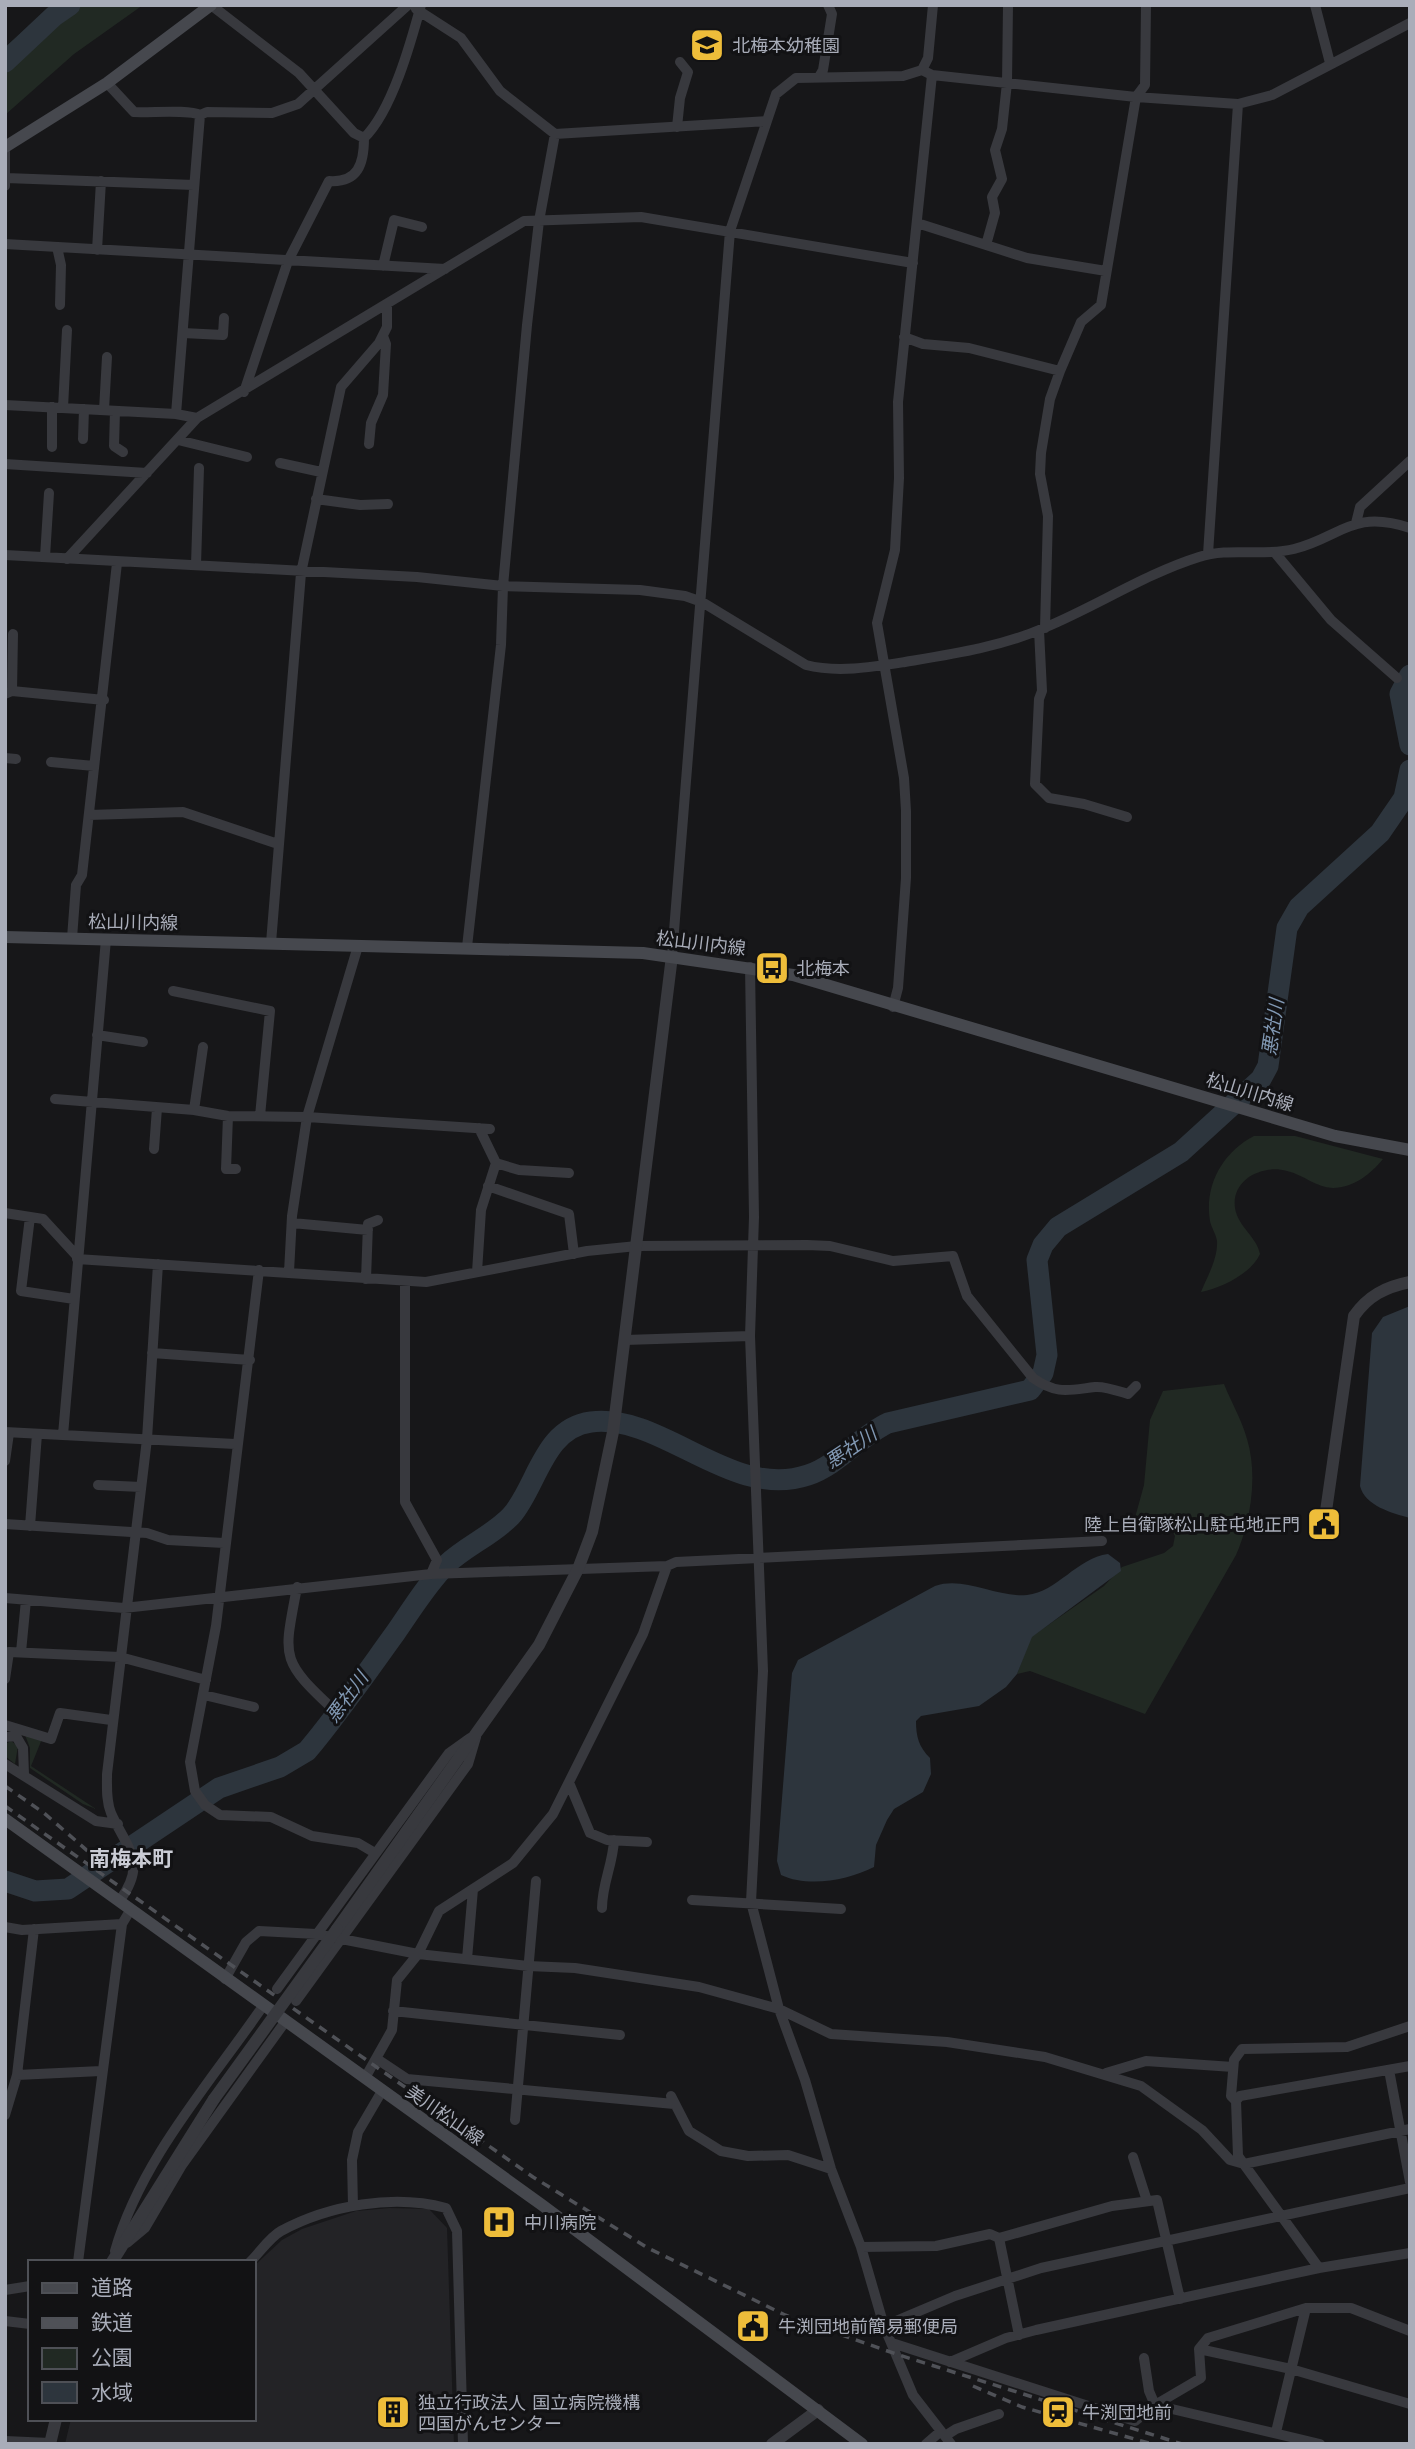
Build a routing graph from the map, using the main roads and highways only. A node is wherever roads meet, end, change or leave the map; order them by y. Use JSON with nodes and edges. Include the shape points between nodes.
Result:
{"nodes":[{"id":1,"x":211,"y":5,"type":"edge"},
{"id":2,"x":5,"y":150,"type":"edge"},
{"id":3,"x":5,"y":937,"type":"edge"},
{"id":4,"x":1410,"y":1150,"type":"edge"},
{"id":5,"x":5,"y":1819,"type":"edge"},
{"id":6,"x":862,"y":2444,"type":"edge"}],
"edges":[{"from":1,"to":2,"type":"main road","via":[[107,83]]},
{"from":3,"to":4,"type":"main road","name":"松山川内線","via":[[467,947],[672,956],[750,967],[793,975],[1335,1136]]},
{"from":5,"to":6,"type":"main road","name":"美川松山線","via":[[542,2205]]}]}
